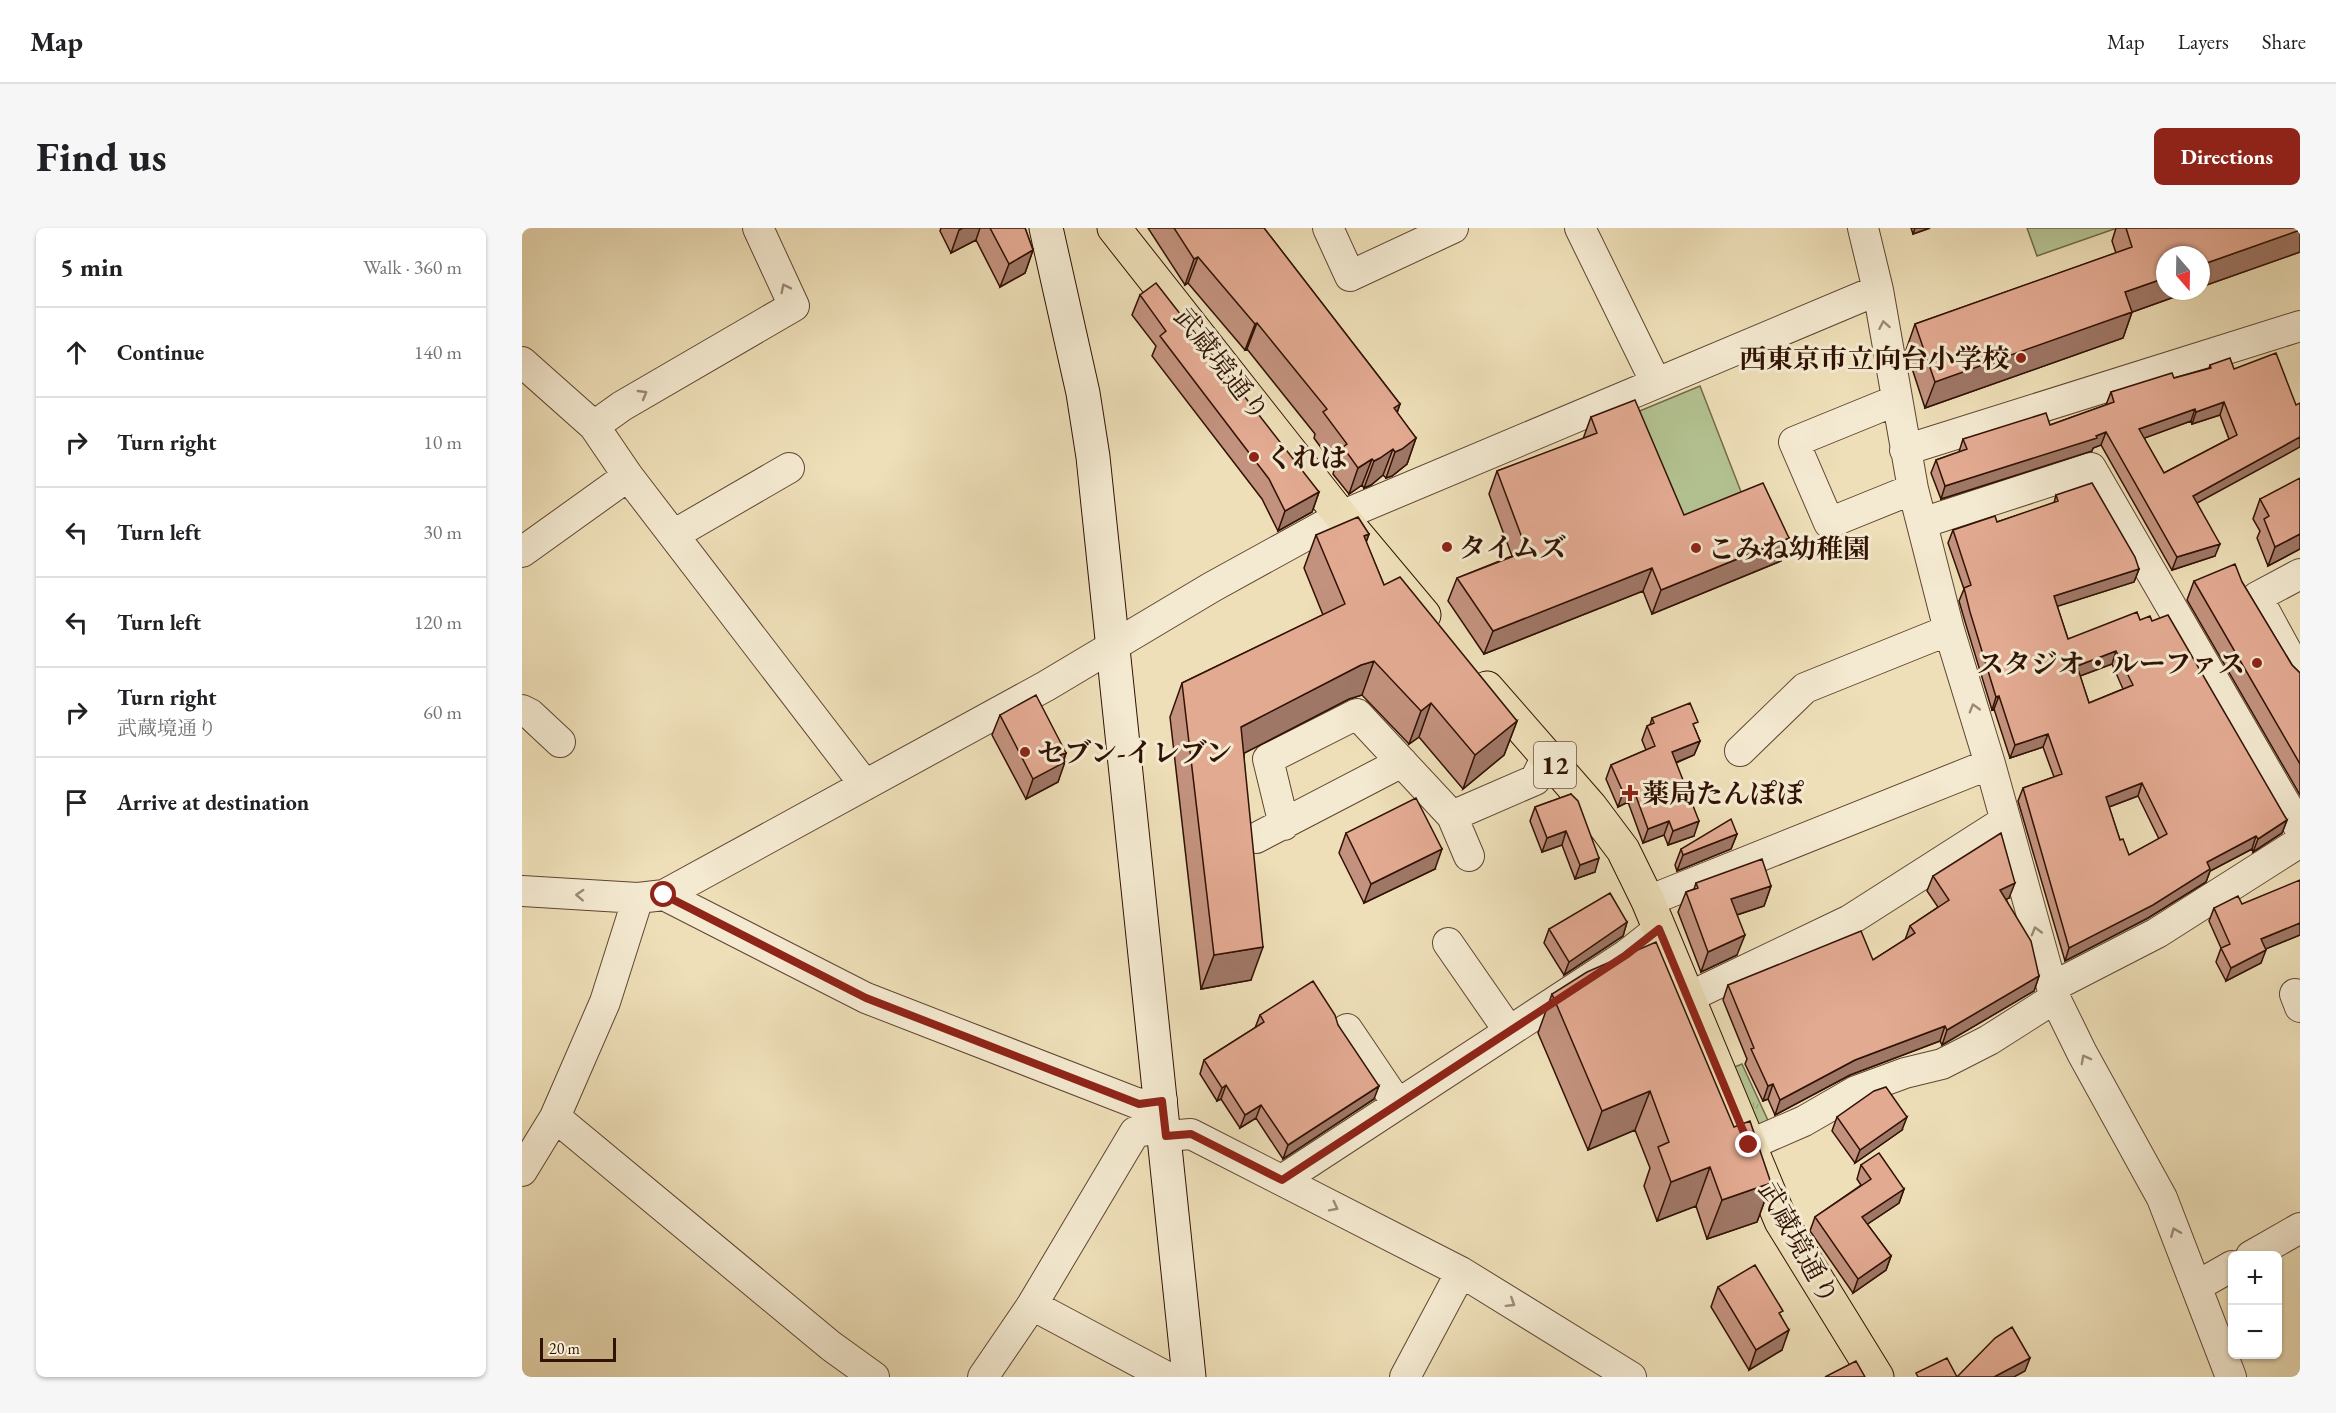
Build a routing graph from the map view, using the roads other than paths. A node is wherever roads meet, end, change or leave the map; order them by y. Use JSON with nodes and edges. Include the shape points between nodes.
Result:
{"nodes":[{"id":1,"x":758,"y":228,"type":"edge"},
{"id":2,"x":1046,"y":228,"type":"edge"},
{"id":3,"x":1114,"y":228,"type":"edge"},
{"id":4,"x":1328,"y":228,"type":"edge"},
{"id":5,"x":1454,"y":228,"type":"edge"},
{"id":6,"x":1580,"y":228,"type":"edge"},
{"id":7,"x":1863,"y":228,"type":"edge"},
{"id":8,"x":1878,"y":290,"type":"junction"},
{"id":9,"x":2300,"y":326,"type":"edge"},
{"id":10,"x":522,"y":362,"type":"edge"},
{"id":11,"x":1656,"y":383,"type":"junction"},
{"id":12,"x":1897,"y":400,"type":"junction"},
{"id":13,"x":594,"y":426,"type":"junction"},
{"id":14,"x":1905,"y":450,"type":"junction"},
{"id":15,"x":789,"y":468,"type":"dead end"},
{"id":16,"x":628,"y":476,"type":"junction"},
{"id":17,"x":1913,"y":489,"type":"junction"},
{"id":18,"x":1341,"y":516,"type":"junction"},
{"id":19,"x":1922,"y":523,"type":"junction"},
{"id":20,"x":675,"y":534,"type":"junction"},
{"id":21,"x":522,"y":552,"type":"edge"},
{"id":22,"x":2300,"y":574,"type":"edge"},
{"id":23,"x":1949,"y":630,"type":"junction"},
{"id":24,"x":1443,"y":638,"type":"edge"},
{"id":25,"x":1114,"y":645,"type":"junction"},
{"id":26,"x":1466,"y":664,"type":"edge"},
{"id":27,"x":2300,"y":676,"type":"edge"},
{"id":28,"x":522,"y":710,"type":"edge"},
{"id":29,"x":560,"y":742,"type":"dead end"},
{"id":30,"x":1740,"y":751,"type":"dead end"},
{"id":31,"x":1547,"y":756,"type":"junction"},
{"id":32,"x":1402,"y":762,"type":"junction"},
{"id":33,"x":1990,"y":764,"type":"junction"},
{"id":34,"x":865,"y":785,"type":"junction"},
{"id":35,"x":1452,"y":816,"type":"junction"},
{"id":36,"x":2005,"y":821,"type":"junction"},
{"id":37,"x":1284,"y":825,"type":"junction"},
{"id":38,"x":2300,"y":829,"type":"edge"},
{"id":39,"x":1256,"y":838,"type":"dead end"},
{"id":40,"x":2300,"y":842,"type":"edge"},
{"id":41,"x":1469,"y":856,"type":"dead end"},
{"id":42,"x":522,"y":891,"type":"edge"},
{"id":43,"x":651,"y":896,"type":"junction"},
{"id":44,"x":1653,"y":915,"type":"junction"},
{"id":45,"x":1448,"y":943,"type":"dead end"},
{"id":46,"x":2053,"y":993,"type":"junction"},
{"id":47,"x":1687,"y":998,"type":"junction"},
{"id":48,"x":1347,"y":1029,"type":"dead end"},
{"id":49,"x":1509,"y":1031,"type":"junction"},
{"id":50,"x":1397,"y":1103,"type":"junction"},
{"id":51,"x":555,"y":1117,"type":"junction"},
{"id":52,"x":1158,"y":1117,"type":"junction"},
{"id":53,"x":1749,"y":1145,"type":"junction"},
{"id":54,"x":522,"y":1171,"type":"edge"},
{"id":55,"x":1282,"y":1180,"type":"junction"},
{"id":56,"x":2300,"y":1228,"type":"edge"},
{"id":57,"x":2260,"y":1251,"type":"edge"},
{"id":58,"x":2228,"y":1268,"type":"edge"},
{"id":59,"x":1461,"y":1272,"type":"junction"},
{"id":60,"x":2197,"y":1286,"type":"junction"},
{"id":61,"x":1032,"y":1305,"type":"junction"},
{"id":62,"x":1627,"y":1376,"type":"edge"},
{"id":63,"x":874,"y":1377,"type":"edge"},
{"id":64,"x":983,"y":1377,"type":"edge"},
{"id":65,"x":1167,"y":1377,"type":"edge"},
{"id":66,"x":1189,"y":1377,"type":"edge"},
{"id":67,"x":1406,"y":1377,"type":"edge"},
{"id":68,"x":1877,"y":1377,"type":"edge"},
{"id":69,"x":2231,"y":1377,"type":"edge"}],
"edges":[{"from":13,"to":1,"type":"street","one_way":true,"via":[[794,306]]},
{"from":2,"to":25,"type":"street","via":[[1083,393]]},
{"from":3,"to":18,"type":"main road","name":"武蔵境通り"},
{"from":4,"to":5,"type":"street","via":[[1350,276]]},
{"from":6,"to":11,"type":"street"},
{"from":7,"to":8,"type":"street"},
{"from":8,"to":11,"type":"street"},
{"from":12,"to":8,"type":"street","one_way":true},
{"from":9,"to":14,"type":"street"},
{"from":10,"to":13,"type":"street"},
{"from":11,"to":18,"type":"street"},
{"from":12,"to":14,"type":"street"},
{"from":12,"to":17,"type":"street","via":[[1794,442],[1829,523]]},
{"from":13,"to":16,"type":"street"},
{"from":14,"to":17,"type":"street"},
{"from":15,"to":20,"type":"street"},
{"from":16,"to":20,"type":"street"},
{"from":16,"to":21,"type":"street"},
{"from":17,"to":19,"type":"street"},
{"from":18,"to":24,"type":"main road","name":"武蔵境通り"},
{"from":18,"to":25,"type":"street"},
{"from":19,"to":23,"type":"street"},
{"from":19,"to":38,"type":"street","via":[[2091,468]]},
{"from":20,"to":34,"type":"street"},
{"from":22,"to":27,"type":"street","via":[[2257,597]]},
{"from":23,"to":30,"type":"street","via":[[1805,688]]},
{"from":33,"to":23,"type":"street","one_way":true},
{"from":25,"to":34,"type":"street"},
{"from":25,"to":52,"type":"street"},
{"from":26,"to":31,"type":"main road","name":"武蔵境通り","number":"12"},
{"from":28,"to":29,"type":"street"},
{"from":31,"to":35,"type":"street","via":[[1535,780]]},
{"from":31,"to":44,"type":"main road","name":"武蔵境通り","number":"12","via":[[1623,850]]},
{"from":32,"to":35,"type":"street"},
{"from":32,"to":37,"type":"street"},
{"from":32,"to":37,"type":"street","via":[[1357,714],[1268,759]]},
{"from":33,"to":36,"type":"street"},
{"from":33,"to":44,"type":"street"},
{"from":34,"to":43,"type":"street"},
{"from":35,"to":41,"type":"street"},
{"from":46,"to":36,"type":"street","one_way":true},
{"from":36,"to":47,"type":"street","via":[[1850,920]]},
{"from":37,"to":39,"type":"street"},
{"from":40,"to":46,"type":"street","via":[[2157,933]]},
{"from":43,"to":42,"type":"street","one_way":true},
{"from":43,"to":51,"type":"street"},
{"from":43,"to":52,"type":"street","via":[[866,998]]},
{"from":44,"to":47,"type":"main road","name":"武蔵境通り","number":"12"},
{"from":44,"to":49,"type":"street","via":[[1626,955]]},
{"from":45,"to":49,"type":"street"},
{"from":46,"to":53,"type":"street","via":[[1989,1040],[1942,1064],[1856,1091],[1804,1121]]},
{"from":60,"to":46,"type":"street","one_way":true,"via":[[2162,1198]]},
{"from":47,"to":53,"type":"main road","name":"武蔵境通り","number":"12"},
{"from":48,"to":50,"type":"street"},
{"from":49,"to":50,"type":"street"},
{"from":50,"to":55,"type":"street"},
{"from":51,"to":54,"type":"street"},
{"from":51,"to":63,"type":"street","via":[[831,1346]]},
{"from":52,"to":55,"type":"street"},
{"from":52,"to":61,"type":"street","via":[[1136,1132]]},
{"from":52,"to":66,"type":"street"},
{"from":53,"to":68,"type":"main road","name":"武蔵境通り","number":"12","via":[[1781,1221]]},
{"from":55,"to":59,"type":"street","one_way":true},
{"from":56,"to":57,"type":"street"},
{"from":58,"to":60,"type":"street"},
{"from":59,"to":62,"type":"street","one_way":true},
{"from":59,"to":67,"type":"street"},
{"from":60,"to":69,"type":"street"},
{"from":61,"to":64,"type":"street"},
{"from":61,"to":65,"type":"street"}]}
